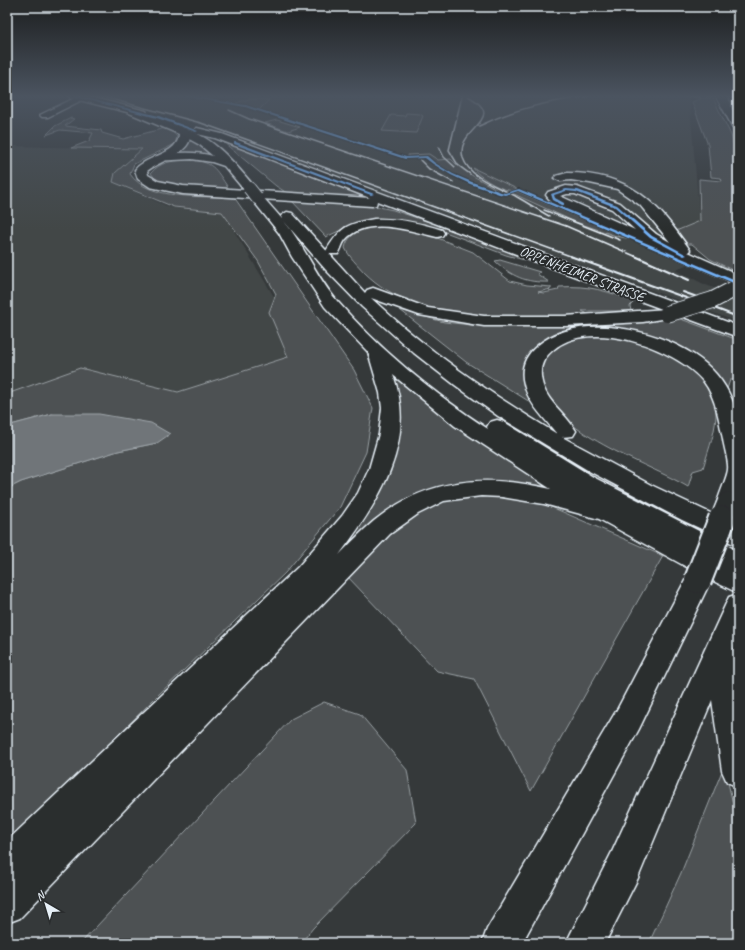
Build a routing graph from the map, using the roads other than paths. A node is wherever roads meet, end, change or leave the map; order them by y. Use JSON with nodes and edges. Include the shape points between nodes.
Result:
{"nodes":[{"id":1,"x":183,"y":140,"type":"edge"},
{"id":2,"x":198,"y":140,"type":"edge"},
{"id":3,"x":215,"y":140,"type":"edge"},
{"id":4,"x":223,"y":140,"type":"edge"},
{"id":5,"x":228,"y":140,"type":"edge"},
{"id":6,"x":235,"y":143,"type":"junction"},
{"id":7,"x":158,"y":160,"type":"junction"},
{"id":8,"x":231,"y":166,"type":"junction"},
{"id":9,"x":265,"y":195,"type":"junction"},
{"id":10,"x":426,"y":215,"type":"junction"},
{"id":11,"x":668,"y":229,"type":"junction"},
{"id":12,"x":290,"y":239,"type":"junction"},
{"id":13,"x":652,"y":242,"type":"junction"},
{"id":14,"x":334,"y":251,"type":"junction"},
{"id":15,"x":688,"y":258,"type":"junction"},
{"id":16,"x":735,"y":282,"type":"edge"},
{"id":17,"x":618,"y":288,"type":"junction"},
{"id":18,"x":373,"y":293,"type":"junction"},
{"id":19,"x":738,"y":332,"type":"edge"},
{"id":20,"x":376,"y":351,"type":"junction"},
{"id":21,"x":566,"y":431,"type":"junction"},
{"id":22,"x":738,"y":466,"type":"edge"},
{"id":23,"x":738,"y":471,"type":"edge"},
{"id":24,"x":606,"y":512,"type":"junction"},
{"id":25,"x":733,"y":512,"type":"edge"},
{"id":26,"x":738,"y":536,"type":"edge"},
{"id":27,"x":738,"y":562,"type":"edge"},
{"id":28,"x":738,"y":582,"type":"edge"},
{"id":29,"x":738,"y":605,"type":"edge"},
{"id":30,"x":719,"y":651,"type":"junction"},
{"id":31,"x":738,"y":771,"type":"edge"},
{"id":32,"x":7,"y":865,"type":"edge"},
{"id":33,"x":7,"y":905,"type":"edge"},
{"id":34,"x":501,"y":943,"type":"edge"},
{"id":35,"x":586,"y":943,"type":"edge"}],
"edges":[{"from":1,"to":7,"type":"main road","via":[[178,148]]},
{"from":2,"to":8,"type":"main road","via":[[213,149]]},
{"from":3,"to":9,"type":"main road","via":[[231,152]]},
{"from":4,"to":6,"type":"main road"},
{"from":5,"to":6,"type":"main road"},
{"from":6,"to":10,"type":"main road"},
{"from":7,"to":8,"type":"main road","via":[[177,156],[198,156],[212,158]]},
{"from":7,"to":10,"type":"main road","via":[[146,165],[140,172],[144,179],[161,186],[203,192],[354,200],[395,206]]},
{"from":8,"to":9,"type":"main road"},
{"from":9,"to":12,"type":"main road"},
{"from":9,"to":14,"type":"main road","via":[[295,213]]},
{"from":9,"to":26,"type":"main road","via":[[380,315],[437,362],[517,418],[564,446],[671,505]]},
{"from":10,"to":17,"type":"main road","name":"OPPENHEIMER STRASSE"},
{"from":11,"to":13,"type":"main road"},
{"from":11,"to":13,"type":"main road","via":[[644,199],[632,191],[602,180],[566,176],[559,179],[637,210],[650,221],[654,229]]},
{"from":11,"to":15,"type":"main road"},
{"from":12,"to":20,"type":"main road","via":[[331,304]]},
{"from":12,"to":27,"type":"main road","via":[[362,317],[417,367],[466,405],[582,480]]},
{"from":13,"to":13,"type":"main road","via":[[624,211],[616,206],[572,190],[552,195],[557,201]]},
{"from":13,"to":15,"type":"main road"},
{"from":14,"to":17,"type":"main road","via":[[341,237],[355,228],[400,223],[430,230],[538,268]]},
{"from":14,"to":18,"type":"main road"},
{"from":15,"to":16,"type":"main road"},
{"from":16,"to":18,"type":"main road","bridge":true,"via":[[713,300],[667,314],[565,321],[484,321],[430,313]]},
{"from":17,"to":19,"type":"main road","name":"OPPENHEIMER STRASSE"},
{"from":18,"to":21,"type":"main road","via":[[416,332],[450,358],[505,396]]},
{"from":20,"to":24,"type":"main road","via":[[486,438]]},
{"from":20,"to":32,"type":"main road","via":[[391,401],[389,439],[373,485],[342,533],[293,588]]},
{"from":21,"to":22,"type":"main road","via":[[534,387],[532,365],[537,355],[551,342],[570,335],[598,332],[625,334],[674,351],[700,367],[707,375],[721,396]]},
{"from":21,"to":25,"type":"main road","via":[[644,476]]},
{"from":23,"to":25,"type":"main road"},
{"from":24,"to":28,"type":"main road"},
{"from":24,"to":33,"type":"main road","via":[[529,493],[479,489],[451,491],[417,504],[402,513],[382,528]]},
{"from":25,"to":34,"type":"main road","bridge":true,"via":[[665,651],[585,800]]},
{"from":29,"to":30,"type":"main road"},
{"from":30,"to":31,"type":"main road"},
{"from":30,"to":35,"type":"main road","via":[[625,865]]}]}
